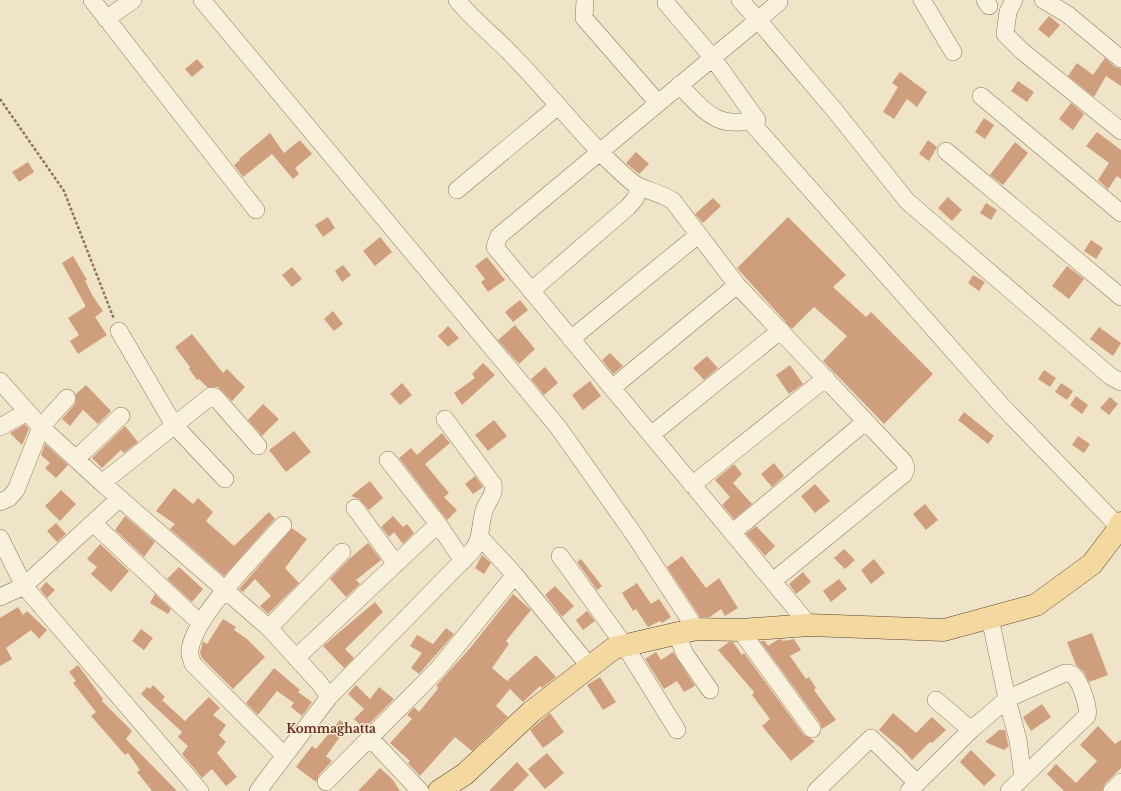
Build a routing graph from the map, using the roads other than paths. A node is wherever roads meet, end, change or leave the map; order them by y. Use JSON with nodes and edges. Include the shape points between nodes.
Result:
{"nodes":[{"id":1,"x":92,"y":0,"type":"edge"},
{"id":2,"x":133,"y":0,"type":"edge"},
{"id":3,"x":202,"y":0,"type":"edge"},
{"id":4,"x":457,"y":0,"type":"edge"},
{"id":5,"x":585,"y":0,"type":"edge"},
{"id":6,"x":740,"y":0,"type":"edge"},
{"id":7,"x":922,"y":0,"type":"edge"},
{"id":8,"x":1014,"y":0,"type":"edge"},
{"id":9,"x":1043,"y":0,"type":"edge"},
{"id":10,"x":779,"y":2,"type":"dead end"},
{"id":11,"x":666,"y":3,"type":"dead end"},
{"id":12,"x":106,"y":19,"type":"junction"},
{"id":13,"x":758,"y":20,"type":"junction"},
{"id":14,"x":953,"y":52,"type":"dead end"},
{"id":15,"x":712,"y":57,"type":"junction"},
{"id":16,"x":1121,"y":59,"type":"edge"},
{"id":17,"x":679,"y":85,"type":"junction"},
{"id":18,"x":981,"y":96,"type":"dead end"},
{"id":19,"x":658,"y":103,"type":"junction"},
{"id":20,"x":558,"y":106,"type":"junction"},
{"id":21,"x":750,"y":121,"type":"junction"},
{"id":22,"x":1121,"y":131,"type":"edge"},
{"id":23,"x":946,"y":151,"type":"dead end"},
{"id":24,"x":600,"y":152,"type":"junction"},
{"id":25,"x":640,"y":187,"type":"junction"},
{"id":26,"x":457,"y":190,"type":"dead end"},
{"id":27,"x":256,"y":210,"type":"dead end"},
{"id":28,"x":1121,"y":213,"type":"edge"},
{"id":29,"x":698,"y":235,"type":"junction"},
{"id":30,"x":737,"y":285,"type":"junction"},
{"id":31,"x":531,"y":291,"type":"junction"},
{"id":32,"x":1121,"y":297,"type":"edge"},
{"id":33,"x":781,"y":330,"type":"junction"},
{"id":34,"x":119,"y":331,"type":"road end"},
{"id":35,"x":571,"y":339,"type":"junction"},
{"id":36,"x":826,"y":378,"type":"junction"},
{"id":37,"x":0,"y":381,"type":"edge"},
{"id":38,"x":1121,"y":382,"type":"edge"},
{"id":39,"x":612,"y":388,"type":"junction"},
{"id":40,"x":67,"y":398,"type":"dead end"},
{"id":41,"x":27,"y":412,"type":"junction"},
{"id":42,"x":121,"y":416,"type":"dead end"},
{"id":43,"x":445,"y":419,"type":"dead end"},
{"id":44,"x":866,"y":422,"type":"junction"},
{"id":45,"x":174,"y":425,"type":"junction"},
{"id":46,"x":41,"y":426,"type":"junction"},
{"id":47,"x":0,"y":427,"type":"edge"},
{"id":48,"x":651,"y":435,"type":"junction"},
{"id":49,"x":258,"y":446,"type":"dead end"},
{"id":50,"x":76,"y":459,"type":"junction"},
{"id":51,"x":388,"y":460,"type":"dead end"},
{"id":52,"x":225,"y":479,"type":"dead end"},
{"id":53,"x":102,"y":483,"type":"junction"},
{"id":54,"x":692,"y":485,"type":"junction"},
{"id":55,"x":120,"y":498,"type":"junction"},
{"id":56,"x":0,"y":502,"type":"edge"},
{"id":57,"x":355,"y":508,"type":"dead end"},
{"id":58,"x":93,"y":523,"type":"junction"},
{"id":59,"x":438,"y":524,"type":"junction"},
{"id":60,"x":283,"y":525,"type":"dead end"},
{"id":61,"x":1119,"y":528,"type":"edge"},
{"id":62,"x":732,"y":533,"type":"junction"},
{"id":63,"x":480,"y":537,"type":"junction"},
{"id":64,"x":0,"y":538,"type":"edge"},
{"id":65,"x":342,"y":552,"type":"dead end"},
{"id":66,"x":560,"y":556,"type":"dead end"},
{"id":67,"x":463,"y":560,"type":"junction"},
{"id":68,"x":396,"y":564,"type":"junction"},
{"id":69,"x":515,"y":575,"type":"junction"},
{"id":70,"x":772,"y":581,"type":"junction"},
{"id":71,"x":24,"y":586,"type":"junction"},
{"id":72,"x":226,"y":590,"type":"junction"},
{"id":73,"x":0,"y":597,"type":"edge"},
{"id":74,"x":990,"y":618,"type":"junction"},
{"id":75,"x":200,"y":623,"type":"junction"},
{"id":76,"x":809,"y":625,"type":"junction"},
{"id":77,"x":270,"y":628,"type":"junction"},
{"id":78,"x":740,"y":630,"type":"junction"},
{"id":79,"x":686,"y":631,"type":"junction"},
{"id":80,"x":625,"y":646,"type":"junction"},
{"id":81,"x":296,"y":658,"type":"junction"},
{"id":82,"x":590,"y":667,"type":"junction"},
{"id":83,"x":710,"y":690,"type":"dead end"},
{"id":84,"x":329,"y":697,"type":"junction"},
{"id":85,"x":1007,"y":699,"type":"junction"},
{"id":86,"x":936,"y":700,"type":"dead end"},
{"id":87,"x":812,"y":729,"type":"dead end"},
{"id":88,"x":677,"y":730,"type":"dead end"},
{"id":89,"x":971,"y":730,"type":"junction"},
{"id":90,"x":369,"y":737,"type":"junction"},
{"id":91,"x":284,"y":756,"type":"junction"},
{"id":92,"x":1023,"y":778,"type":"junction"},
{"id":93,"x":326,"y":782,"type":"dead end"},
{"id":94,"x":1121,"y":782,"type":"edge"},
{"id":95,"x":913,"y":787,"type":"edge"},
{"id":96,"x":200,"y":791,"type":"edge"},
{"id":97,"x":258,"y":791,"type":"edge"},
{"id":98,"x":420,"y":791,"type":"edge"},
{"id":99,"x":439,"y":791,"type":"edge"},
{"id":100,"x":816,"y":791,"type":"edge"},
{"id":101,"x":1009,"y":791,"type":"edge"},
{"id":102,"x":1112,"y":791,"type":"edge"}],
"edges":[{"from":1,"to":12,"type":"street"},
{"from":2,"to":12,"type":"street"},
{"from":3,"to":79,"type":"street","via":[[558,427],[633,533]]},
{"from":4,"to":20,"type":"street"},
{"from":5,"to":19,"type":"street","via":[[584,18]]},
{"from":6,"to":13,"type":"street"},
{"from":7,"to":14,"type":"street"},
{"from":8,"to":22,"type":"street","via":[[1008,12],[1005,34],[1022,51]]},
{"from":9,"to":16,"type":"street","via":[[1067,14]]},
{"from":10,"to":13,"type":"street"},
{"from":11,"to":15,"type":"street"},
{"from":12,"to":27,"type":"street"},
{"from":13,"to":15,"type":"street"},
{"from":13,"to":38,"type":"street","via":[[907,201],[1110,376]]},
{"from":15,"to":17,"type":"street"},
{"from":15,"to":21,"type":"street","via":[[757,120]]},
{"from":17,"to":19,"type":"street"},
{"from":17,"to":21,"type":"street","via":[[715,119],[742,123]]},
{"from":18,"to":28,"type":"street"},
{"from":19,"to":24,"type":"street"},
{"from":20,"to":24,"type":"street"},
{"from":20,"to":26,"type":"street"},
{"from":21,"to":61,"type":"street","via":[[1001,405]]},
{"from":23,"to":32,"type":"street"},
{"from":24,"to":25,"type":"street"},
{"from":24,"to":31,"type":"street","via":[[495,244],[496,249]]},
{"from":25,"to":29,"type":"street","via":[[673,202]]},
{"from":25,"to":31,"type":"street","via":[[628,207]]},
{"from":29,"to":30,"type":"street"},
{"from":29,"to":35,"type":"street"},
{"from":30,"to":33,"type":"street"},
{"from":30,"to":39,"type":"street"},
{"from":31,"to":35,"type":"street"},
{"from":33,"to":36,"type":"street"},
{"from":33,"to":48,"type":"street"},
{"from":34,"to":45,"type":"street"},
{"from":35,"to":39,"type":"street"},
{"from":36,"to":44,"type":"street"},
{"from":36,"to":54,"type":"street"},
{"from":37,"to":41,"type":"street"},
{"from":39,"to":48,"type":"street"},
{"from":40,"to":46,"type":"street"},
{"from":41,"to":46,"type":"street"},
{"from":41,"to":47,"type":"street"},
{"from":42,"to":50,"type":"street"},
{"from":43,"to":63,"type":"street","via":[[493,484],[493,494],[485,508]]},
{"from":44,"to":62,"type":"street"},
{"from":44,"to":70,"type":"street","via":[[904,462],[904,474]]},
{"from":45,"to":49,"type":"street","via":[[214,396]]},
{"from":45,"to":52,"type":"street"},
{"from":45,"to":53,"type":"street"},
{"from":46,"to":50,"type":"street"},
{"from":46,"to":56,"type":"street","via":[[16,490],[9,498]]},
{"from":48,"to":54,"type":"street"},
{"from":50,"to":53,"type":"street"},
{"from":51,"to":59,"type":"street"},
{"from":53,"to":55,"type":"street"},
{"from":54,"to":62,"type":"street"},
{"from":55,"to":58,"type":"street"},
{"from":55,"to":72,"type":"street"},
{"from":57,"to":68,"type":"street"},
{"from":58,"to":71,"type":"street"},
{"from":58,"to":75,"type":"street"},
{"from":59,"to":67,"type":"street"},
{"from":59,"to":68,"type":"street"},
{"from":60,"to":72,"type":"street"},
{"from":61,"to":74,"type":"main road","via":[[1092,564],[1036,605]]},
{"from":62,"to":70,"type":"street"},
{"from":63,"to":67,"type":"street","via":[[477,545]]},
{"from":63,"to":69,"type":"street"},
{"from":64,"to":71,"type":"street"},
{"from":65,"to":77,"type":"street"},
{"from":66,"to":80,"type":"street"},
{"from":67,"to":84,"type":"street"},
{"from":68,"to":81,"type":"street"},
{"from":69,"to":82,"type":"street"},
{"from":69,"to":90,"type":"street","via":[[438,669]]},
{"from":70,"to":76,"type":"street"},
{"from":71,"to":73,"type":"street"},
{"from":71,"to":96,"type":"street"},
{"from":72,"to":75,"type":"street"},
{"from":72,"to":77,"type":"street"},
{"from":74,"to":76,"type":"main road","via":[[944,630]]},
{"from":74,"to":85,"type":"street"},
{"from":75,"to":91,"type":"street","via":[[189,650],[193,664]]},
{"from":76,"to":78,"type":"main road"},
{"from":77,"to":81,"type":"street"},
{"from":78,"to":79,"type":"main road"},
{"from":78,"to":87,"type":"street"},
{"from":79,"to":80,"type":"main road"},
{"from":79,"to":83,"type":"street","via":[[685,654]]},
{"from":80,"to":82,"type":"main road","via":[[614,648]]},
{"from":80,"to":88,"type":"street"},
{"from":81,"to":84,"type":"street"},
{"from":82,"to":99,"type":"main road","via":[[531,712],[465,774]]},
{"from":84,"to":91,"type":"street"},
{"from":85,"to":89,"type":"street"},
{"from":85,"to":92,"type":"street","via":[[1018,740]]},
{"from":85,"to":92,"type":"street","via":[[1065,672],[1076,677],[1088,708],[1087,716],[1082,722]]},
{"from":86,"to":89,"type":"street"},
{"from":89,"to":95,"type":"street"},
{"from":90,"to":93,"type":"street"},
{"from":90,"to":98,"type":"street"},
{"from":91,"to":97,"type":"street"},
{"from":92,"to":101,"type":"street"},
{"from":94,"to":102,"type":"street"},
{"from":95,"to":100,"type":"street","via":[[871,738]]}]}
